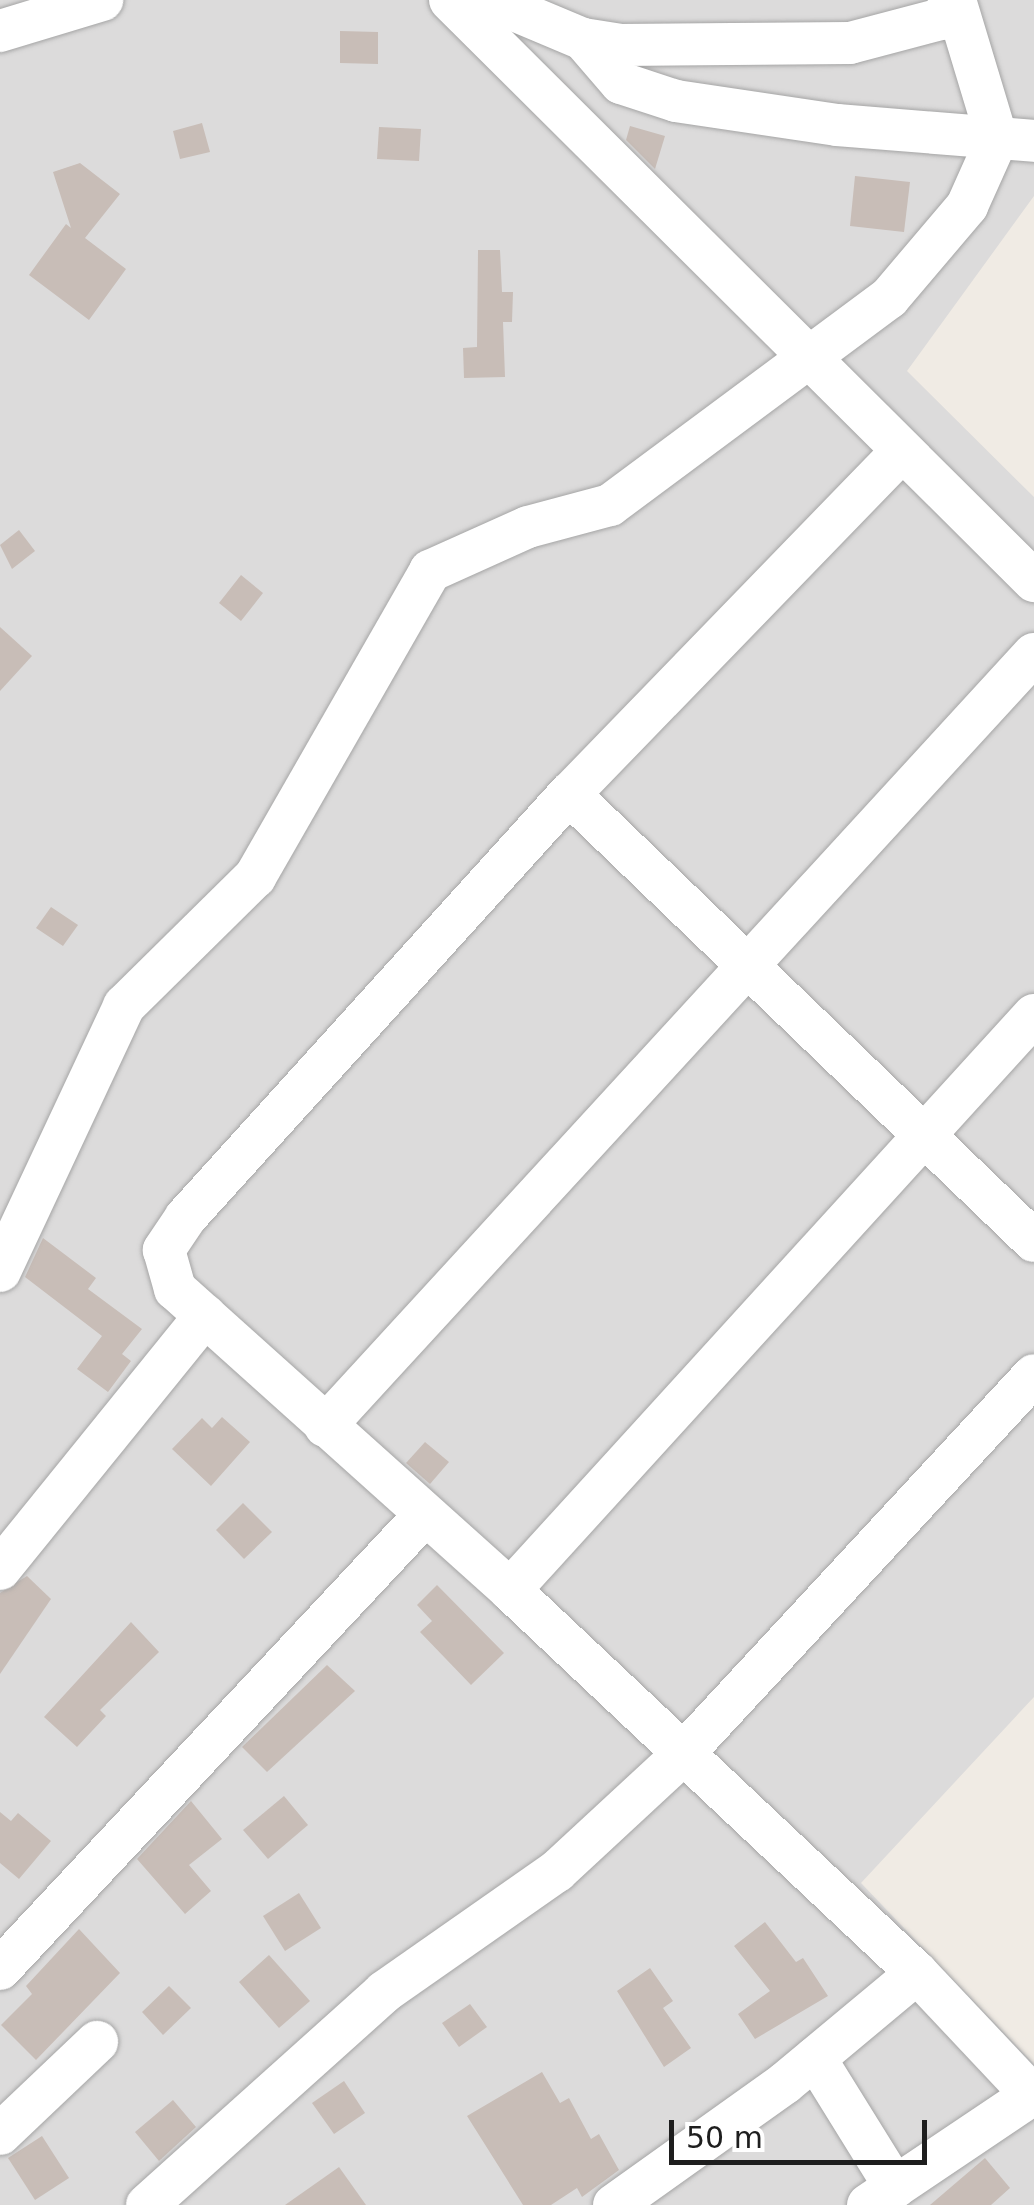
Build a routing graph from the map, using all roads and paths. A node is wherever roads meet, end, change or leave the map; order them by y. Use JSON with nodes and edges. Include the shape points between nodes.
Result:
{"nodes":[{"id":1,"x":102,"y":0,"type":"edge"},
{"id":2,"x":450,"y":0,"type":"edge"},
{"id":3,"x":490,"y":0,"type":"edge"},
{"id":4,"x":954,"y":0,"type":"edge"},
{"id":5,"x":0,"y":31,"type":"edge"},
{"id":6,"x":582,"y":38,"type":"junction"},
{"id":7,"x":1015,"y":140,"type":"edge"},
{"id":8,"x":810,"y":353,"type":"junction"},
{"id":9,"x":900,"y":453,"type":"junction"},
{"id":10,"x":1034,"y":581,"type":"edge"},
{"id":11,"x":1034,"y":654,"type":"edge"},
{"id":12,"x":570,"y":794,"type":"junction"},
{"id":13,"x":744,"y":962,"type":"junction"},
{"id":14,"x":1034,"y":1014,"type":"edge"},
{"id":15,"x":922,"y":1133,"type":"junction"},
{"id":16,"x":1034,"y":1241,"type":"edge"},
{"id":17,"x":0,"y":1272,"type":"edge"},
{"id":18,"x":205,"y":1316,"type":"junction"},
{"id":19,"x":1034,"y":1375,"type":"edge"},
{"id":20,"x":324,"y":1426,"type":"junction"},
{"id":21,"x":423,"y":1518,"type":"junction"},
{"id":22,"x":0,"y":1569,"type":"edge"},
{"id":23,"x":510,"y":1590,"type":"junction"},
{"id":24,"x":680,"y":1756,"type":"junction"},
{"id":25,"x":0,"y":1969,"type":"edge"},
{"id":26,"x":917,"y":1974,"type":"junction"},
{"id":27,"x":97,"y":2042,"type":"dead end"},
{"id":28,"x":815,"y":2058,"type":"junction"},
{"id":29,"x":1033,"y":2096,"type":"edge"},
{"id":30,"x":0,"y":2134,"type":"edge"},
{"id":31,"x":881,"y":2196,"type":"edge"},
{"id":32,"x":147,"y":2205,"type":"edge"},
{"id":33,"x":614,"y":2205,"type":"edge"}],
"edges":[{"from":1,"to":5,"type":"street"},
{"from":2,"to":8,"type":"street"},
{"from":3,"to":6,"type":"street"},
{"from":4,"to":6,"type":"street","via":[[941,19],[850,43],[620,45]]},
{"from":4,"to":7,"type":"street"},
{"from":6,"to":7,"type":"street","via":[[621,83],[676,102]]},
{"from":7,"to":8,"type":"street","via":[[889,298]]},
{"from":8,"to":9,"type":"street"},
{"from":8,"to":17,"type":"street","via":[[610,506],[528,526],[430,571],[255,877],[124,1006]]},
{"from":9,"to":10,"type":"street"},
{"from":9,"to":12,"type":"street"},
{"from":11,"to":13,"type":"street"},
{"from":12,"to":13,"type":"street"},
{"from":12,"to":18,"type":"street","via":[[186,1217],[164,1250],[175,1289]]},
{"from":13,"to":15,"type":"street"},
{"from":13,"to":20,"type":"street"},
{"from":14,"to":15,"type":"street"},
{"from":15,"to":16,"type":"street"},
{"from":15,"to":23,"type":"street"},
{"from":18,"to":20,"type":"street"},
{"from":18,"to":22,"type":"street"},
{"from":19,"to":24,"type":"street"},
{"from":20,"to":21,"type":"street"},
{"from":21,"to":23,"type":"street"},
{"from":21,"to":25,"type":"street"},
{"from":23,"to":24,"type":"street"},
{"from":24,"to":26,"type":"street"},
{"from":24,"to":32,"type":"street","via":[[557,1871],[384,1992]]},
{"from":26,"to":28,"type":"street"},
{"from":26,"to":29,"type":"street"},
{"from":27,"to":30,"type":"street"},
{"from":28,"to":31,"type":"street"},
{"from":28,"to":33,"type":"street"},
{"from":29,"to":31,"type":"street"}]}
